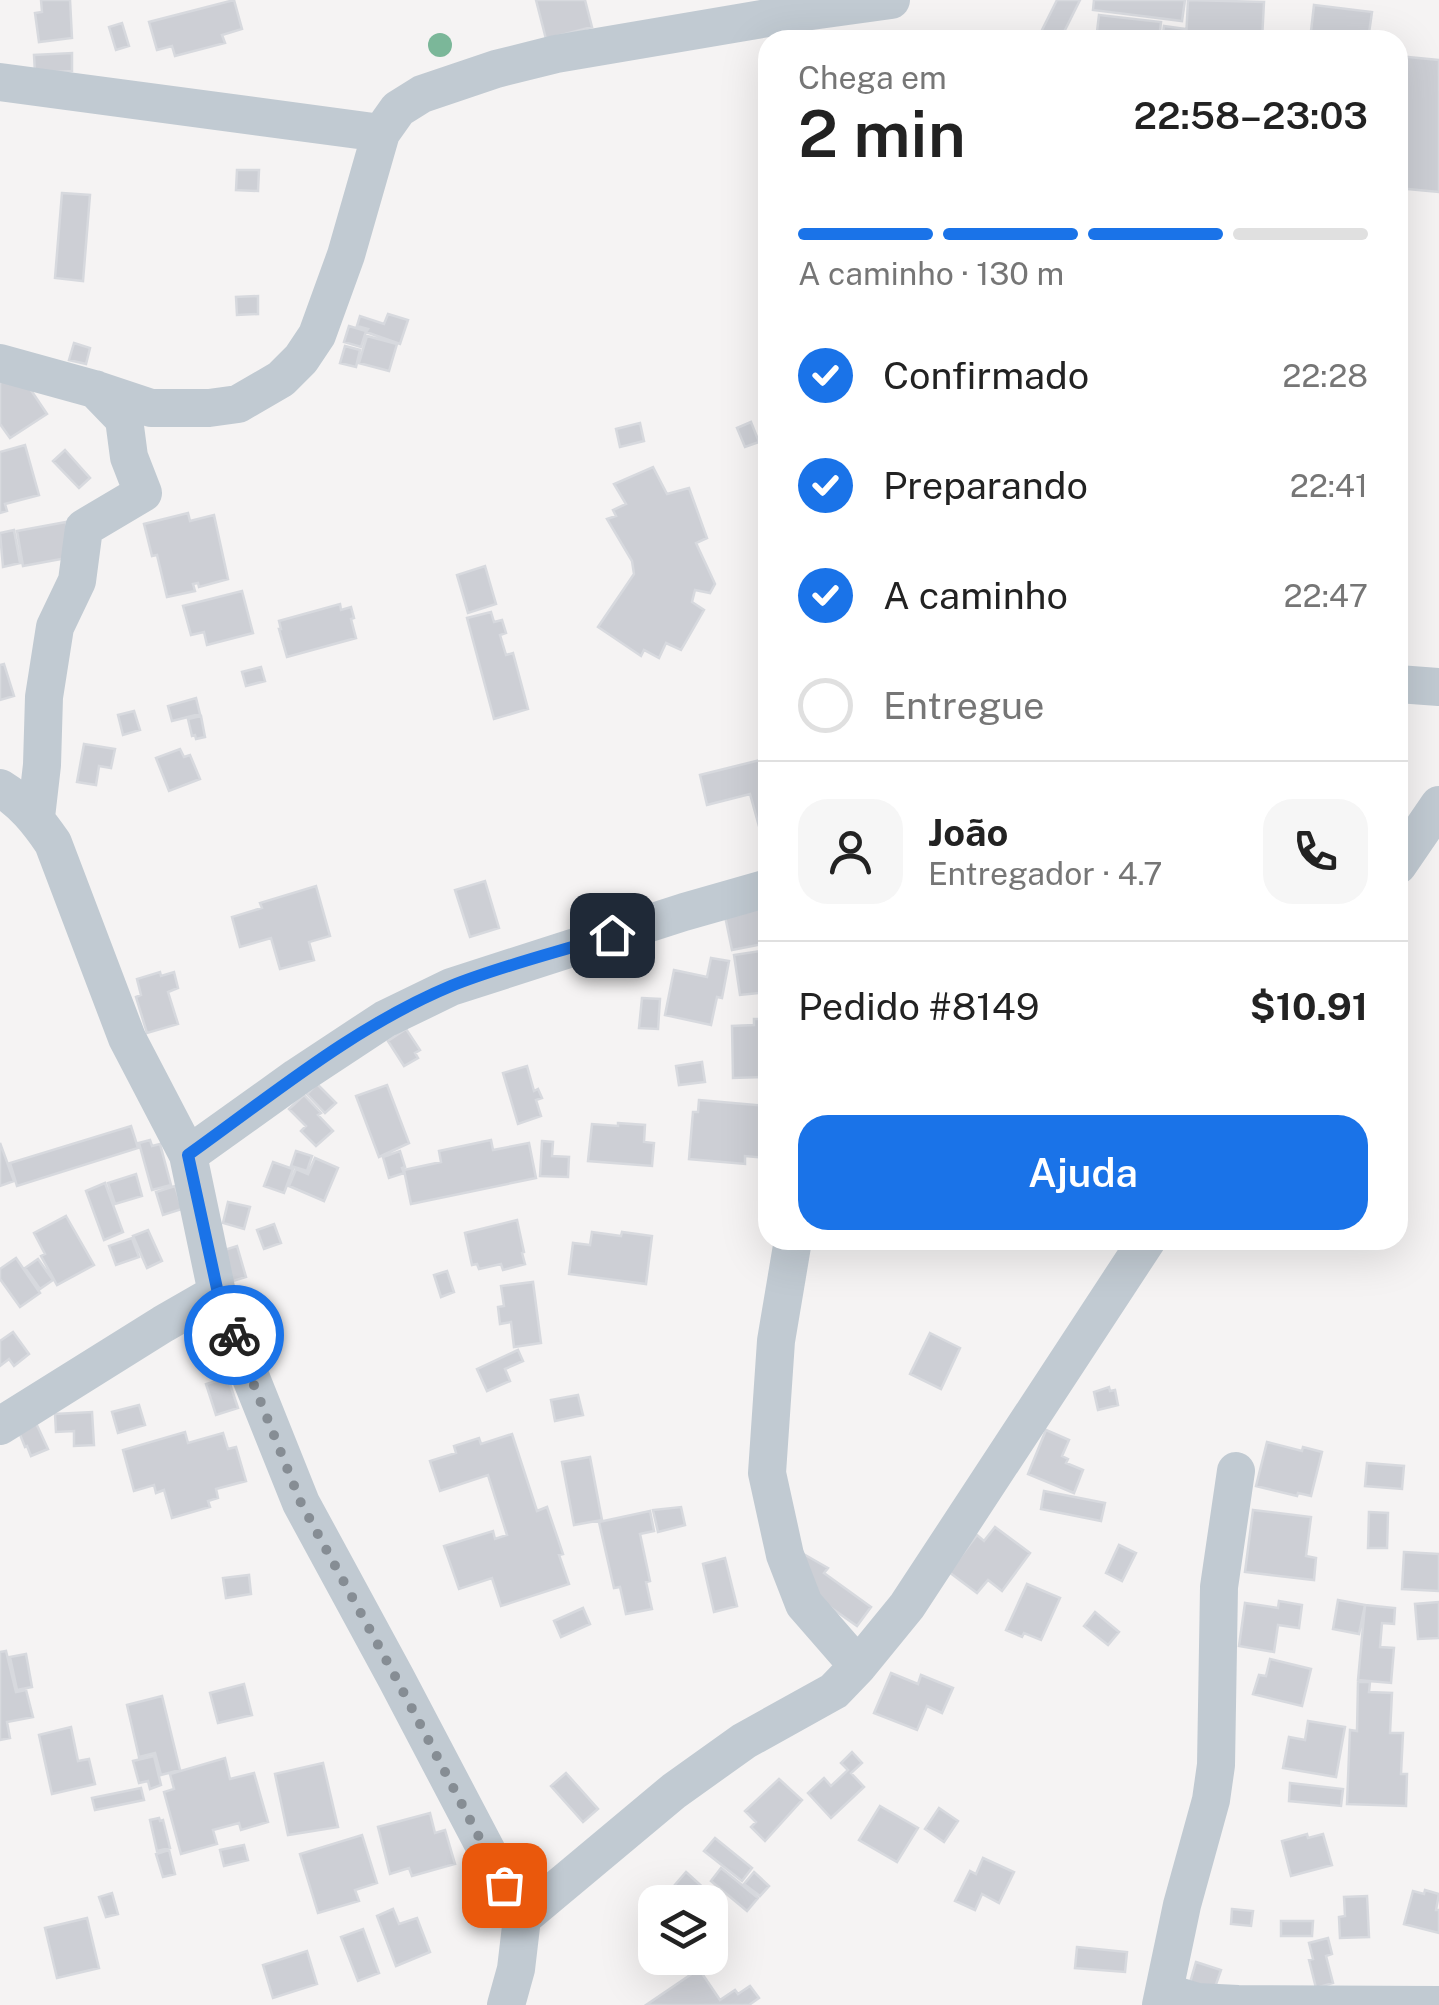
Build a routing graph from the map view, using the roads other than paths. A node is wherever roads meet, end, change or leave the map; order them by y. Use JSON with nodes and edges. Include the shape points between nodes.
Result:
{"nodes":[{"id":1,"x":891,"y":0,"type":"edge"},
{"id":2,"x":0,"y":82,"type":"edge"},
{"id":3,"x":381,"y":133,"type":"junction"},
{"id":4,"x":0,"y":363,"type":"edge"},
{"id":5,"x":94,"y":389,"type":"junction"},
{"id":6,"x":1408,"y":685,"type":"edge"},
{"id":7,"x":1439,"y":687,"type":"edge"},
{"id":8,"x":0,"y":788,"type":"edge"},
{"id":9,"x":1439,"y":805,"type":"edge"},
{"id":10,"x":36,"y":817,"type":"junction"},
{"id":11,"x":1408,"y":851,"type":"edge"},
{"id":12,"x":758,"y":891,"type":"edge"},
{"id":13,"x":188,"y":1155,"type":"junction"},
{"id":14,"x":790,"y":1250,"type":"edge"},
{"id":15,"x":1140,"y":1250,"type":"edge"},
{"id":16,"x":218,"y":1293,"type":"junction"},
{"id":17,"x":0,"y":1426,"type":"edge"},
{"id":18,"x":1236,"y":1471,"type":"dead end"},
{"id":19,"x":858,"y":1666,"type":"junction"},
{"id":20,"x":522,"y":1918,"type":"junction"},
{"id":21,"x":1163,"y":1998,"type":"edge"},
{"id":22,"x":1439,"y":2004,"type":"edge"},
{"id":23,"x":506,"y":2005,"type":"edge"}],
"edges":[{"from":1,"to":3,"type":"street","via":[[618,42],[496,69],[422,94],[398,109]]},
{"from":2,"to":3,"type":"street"},
{"from":3,"to":5,"type":"street","via":[[317,335],[281,379],[238,404],[209,408],[151,408]]},
{"from":4,"to":5,"type":"street"},
{"from":5,"to":10,"type":"street","via":[[124,419],[143,493],[84,528],[78,581],[56,627],[44,697]]},
{"from":6,"to":7,"type":"street"},
{"from":8,"to":10,"type":"street"},
{"from":9,"to":11,"type":"street"},
{"from":10,"to":13,"type":"street","via":[[53,843],[127,1038]]},
{"from":12,"to":13,"type":"street","via":[[451,986],[384,1019]]},
{"from":13,"to":16,"type":"street"},
{"from":14,"to":19,"type":"street","via":[[766,1473],[804,1604]]},
{"from":15,"to":19,"type":"street","via":[[935,1566]]},
{"from":16,"to":17,"type":"street"},
{"from":16,"to":20,"type":"street","via":[[301,1503]]},
{"from":18,"to":21,"type":"street","via":[[1220,1587],[1216,1764]]},
{"from":19,"to":20,"type":"street","via":[[834,1690],[674,1790]]},
{"from":20,"to":23,"type":"street"},
{"from":21,"to":22,"type":"street"}]}
